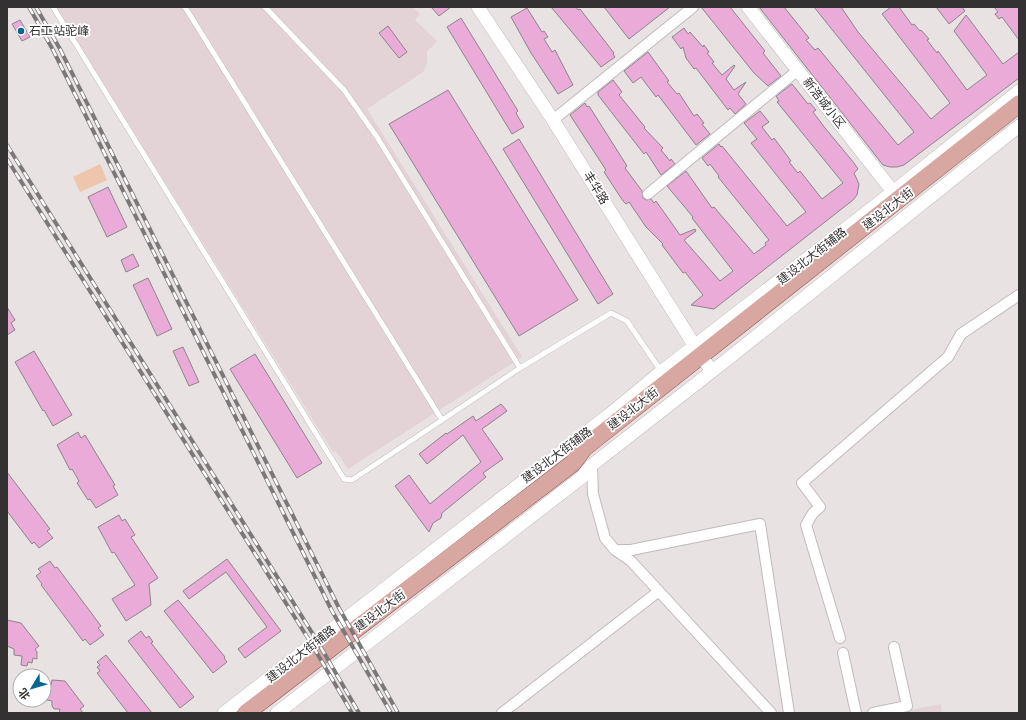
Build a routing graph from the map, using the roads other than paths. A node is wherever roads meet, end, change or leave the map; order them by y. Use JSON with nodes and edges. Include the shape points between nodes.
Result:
{"nodes":[{"id":1,"x":53,"y":7,"type":"edge"},
{"id":2,"x":185,"y":7,"type":"edge"},
{"id":3,"x":265,"y":7,"type":"edge"},
{"id":4,"x":478,"y":7,"type":"edge"},
{"id":5,"x":693,"y":7,"type":"edge"},
{"id":6,"x":748,"y":7,"type":"edge"},
{"id":7,"x":798,"y":70,"type":"junction"},
{"id":8,"x":1019,"y":91,"type":"edge"},
{"id":9,"x":1019,"y":104,"type":"edge"},
{"id":10,"x":1019,"y":115,"type":"edge"},
{"id":11,"x":553,"y":120,"type":"junction"},
{"id":12,"x":1019,"y":126,"type":"edge"},
{"id":13,"x":648,"y":194,"type":"dead end"},
{"id":14,"x":896,"y":196,"type":"junction"},
{"id":15,"x":1019,"y":295,"type":"edge"},
{"id":16,"x":703,"y":359,"type":"junction"},
{"id":17,"x":520,"y":368,"type":"junction"},
{"id":18,"x":661,"y":372,"type":"junction"},
{"id":19,"x":442,"y":420,"type":"junction"},
{"id":20,"x":592,"y":465,"type":"junction"},
{"id":21,"x":615,"y":550,"type":"junction"},
{"id":22,"x":659,"y":591,"type":"junction"},
{"id":23,"x":840,"y":638,"type":"dead end"},
{"id":24,"x":894,"y":647,"type":"dead end"},
{"id":25,"x":843,"y":653,"type":"dead end"},
{"id":26,"x":224,"y":713,"type":"edge"},
{"id":27,"x":246,"y":713,"type":"edge"},
{"id":28,"x":278,"y":713,"type":"edge"},
{"id":29,"x":502,"y":713,"type":"edge"},
{"id":30,"x":771,"y":713,"type":"edge"},
{"id":31,"x":789,"y":713,"type":"edge"},
{"id":32,"x":856,"y":713,"type":"edge"},
{"id":33,"x":873,"y":713,"type":"edge"}],
"edges":[{"from":1,"to":19,"type":"lane","via":[[344,479],[352,480]]},
{"from":2,"to":19,"type":"lane"},
{"from":3,"to":17,"type":"lane","via":[[344,90],[381,144]]},
{"from":4,"to":11,"type":"street","name":"丰华路"},
{"from":5,"to":11,"type":"street"},
{"from":6,"to":7,"type":"street","name":"新浩城小区"},
{"from":7,"to":13,"type":"street"},
{"from":7,"to":14,"type":"street","name":"新浩城小区"},
{"from":8,"to":14,"type":"street"},
{"from":9,"to":14,"type":"main road","name":"建设北大街"},
{"from":10,"to":16,"type":"main road"},
{"from":11,"to":16,"type":"street","name":"丰华路"},
{"from":12,"to":16,"type":"street","name":"建设北大街辅路"},
{"from":14,"to":16,"type":"main road","name":"建设北大街"},
{"from":15,"to":23,"type":"street","via":[[961,334],[948,357],[802,483],[820,507],[806,524]]},
{"from":16,"to":18,"type":"street","name":"建设北大街辅路"},
{"from":16,"to":20,"type":"street","name":"建设北大街辅路"},
{"from":16,"to":27,"type":"main road","name":"建设北大街","via":[[584,448],[573,463]]},
{"from":17,"to":18,"type":"lane","via":[[611,314],[627,321]]},
{"from":17,"to":19,"type":"lane"},
{"from":18,"to":26,"type":"street","name":"建设北大街辅路","via":[[610,415]]},
{"from":20,"to":21,"type":"street","via":[[593,494],[605,538]]},
{"from":20,"to":28,"type":"street","name":"建设北大街辅路","via":[[582,477]]},
{"from":21,"to":22,"type":"street","via":[[631,561]]},
{"from":21,"to":31,"type":"street","via":[[631,550],[760,524]]},
{"from":22,"to":29,"type":"street"},
{"from":22,"to":30,"type":"street"},
{"from":24,"to":33,"type":"street","via":[[907,706]]},
{"from":25,"to":32,"type":"street"}]}
